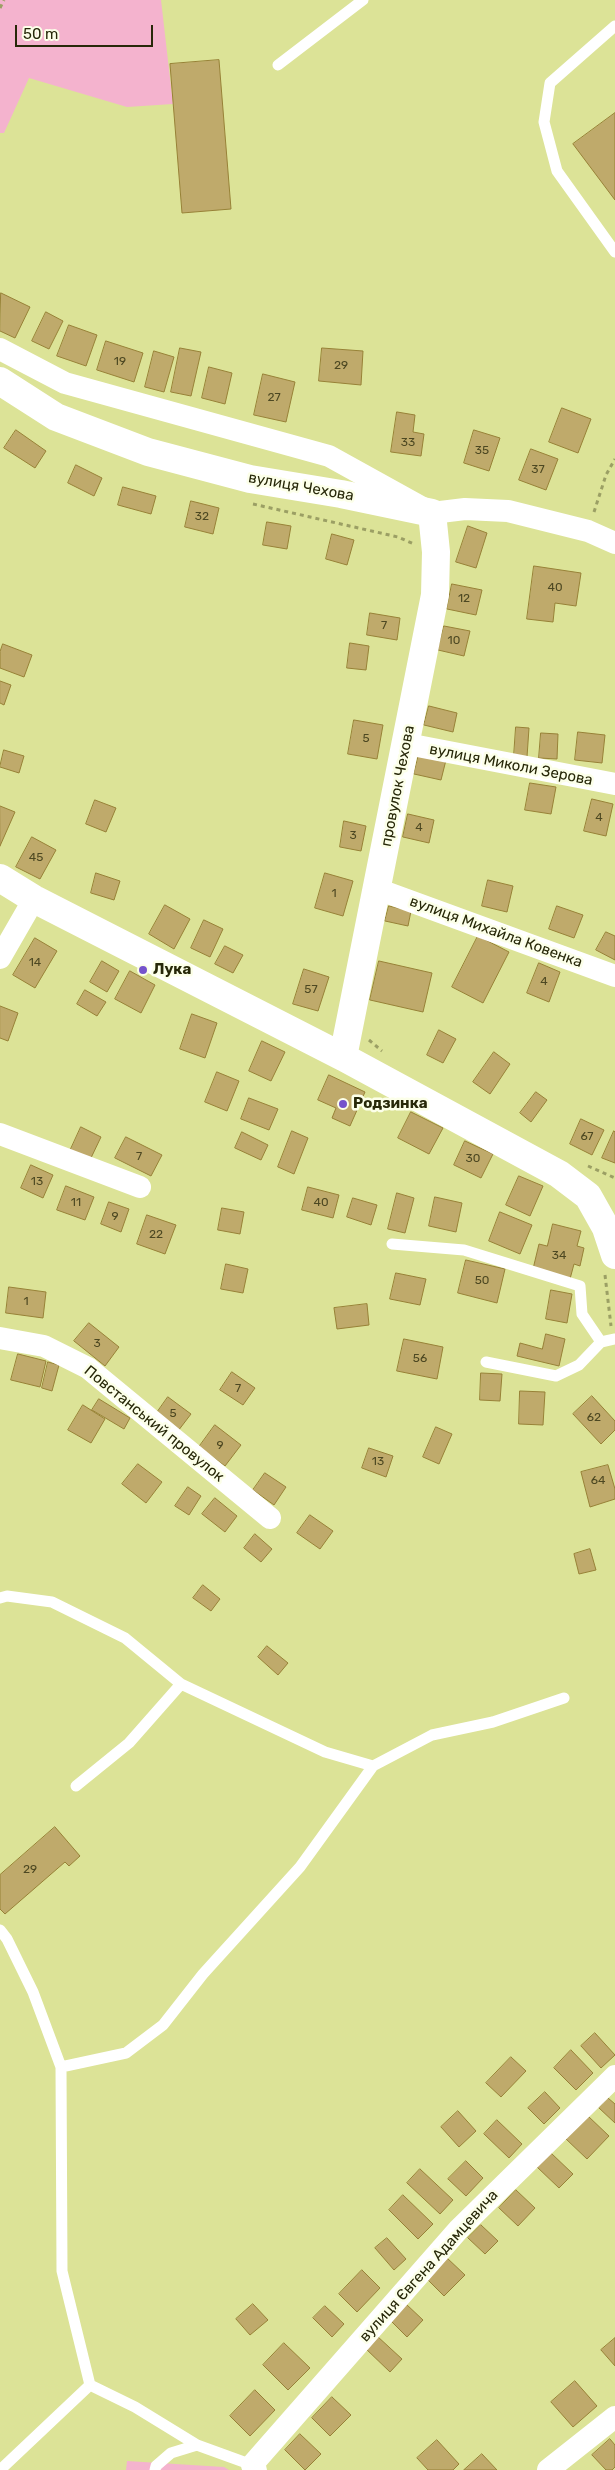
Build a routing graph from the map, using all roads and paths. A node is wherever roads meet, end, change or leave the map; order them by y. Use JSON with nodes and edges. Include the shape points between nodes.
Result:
{"nodes":[{"id":1,"x":4,"y":0,"type":"edge"},
{"id":2,"x":363,"y":0,"type":"edge"},
{"id":3,"x":0,"y":8,"type":"edge"},
{"id":4,"x":615,"y":26,"type":"edge"},
{"id":5,"x":278,"y":65,"type":"dead end"},
{"id":6,"x":615,"y":252,"type":"edge"},
{"id":7,"x":0,"y":349,"type":"edge"},
{"id":8,"x":0,"y":381,"type":"edge"},
{"id":9,"x":615,"y":459,"type":"edge"},
{"id":10,"x":432,"y":513,"type":"junction"},
{"id":11,"x":588,"y":531,"type":"junction"},
{"id":12,"x":615,"y":544,"type":"edge"},
{"id":13,"x":407,"y":744,"type":"junction"},
{"id":14,"x":615,"y":784,"type":"edge"},
{"id":15,"x":0,"y":878,"type":"edge"},
{"id":16,"x":377,"y":889,"type":"junction"},
{"id":17,"x":34,"y":899,"type":"junction"},
{"id":18,"x":0,"y":958,"type":"edge"},
{"id":19,"x":615,"y":976,"type":"edge"},
{"id":20,"x":343,"y":1057,"type":"junction"},
{"id":21,"x":0,"y":1134,"type":"edge"},
{"id":22,"x":140,"y":1187,"type":"dead end"},
{"id":23,"x":610,"y":1230,"type":"edge"},
{"id":24,"x":392,"y":1244,"type":"dead end"},
{"id":25,"x":615,"y":1256,"type":"edge"},
{"id":26,"x":0,"y":1338,"type":"edge"},
{"id":27,"x":615,"y":1339,"type":"edge"},
{"id":28,"x":601,"y":1342,"type":"junction"},
{"id":29,"x":486,"y":1362,"type":"dead end"},
{"id":30,"x":270,"y":1518,"type":"dead end"},
{"id":31,"x":0,"y":1598,"type":"edge"},
{"id":32,"x":180,"y":1684,"type":"junction"},
{"id":33,"x":564,"y":1698,"type":"dead end"},
{"id":34,"x":373,"y":1766,"type":"junction"},
{"id":35,"x":76,"y":1786,"type":"dead end"},
{"id":36,"x":0,"y":1930,"type":"edge"},
{"id":37,"x":61,"y":2067,"type":"junction"},
{"id":38,"x":615,"y":2076,"type":"edge"},
{"id":39,"x":90,"y":2385,"type":"junction"},
{"id":40,"x":615,"y":2417,"type":"edge"},
{"id":41,"x":197,"y":2445,"type":"junction"},
{"id":42,"x":254,"y":2467,"type":"edge"},
{"id":43,"x":0,"y":2470,"type":"edge"},
{"id":44,"x":155,"y":2470,"type":"edge"},
{"id":45,"x":548,"y":2470,"type":"edge"}],
"edges":[{"from":1,"to":3,"type":"path"},
{"from":2,"to":5,"type":"lane"},
{"from":4,"to":6,"type":"lane","via":[[550,83],[544,122],[557,171]]},
{"from":7,"to":10,"type":"street","via":[[65,383],[329,456]]},
{"from":8,"to":10,"type":"main road","name":"вулиця Чехова","via":[[56,417],[148,452],[250,479]]},
{"from":9,"to":11,"type":"path","via":[[606,475]]},
{"from":10,"to":11,"type":"street","name":"вулиця Чехова","via":[[465,509],[508,511]]},
{"from":10,"to":13,"type":"main road","name":"провулок Чехова","via":[[436,552],[435,595]]},
{"from":11,"to":12,"type":"street","name":"вулиця Чехова"},
{"from":13,"to":14,"type":"street","name":"вулиця Миколи Зерова"},
{"from":13,"to":16,"type":"main road","name":"провулок Чехова"},
{"from":15,"to":17,"type":"main road"},
{"from":16,"to":19,"type":"street","name":"вулиця Михайла Ковенка"},
{"from":16,"to":20,"type":"main road","name":"провулок Чехова"},
{"from":17,"to":18,"type":"street"},
{"from":17,"to":20,"type":"main road"},
{"from":20,"to":23,"type":"main road","via":[[559,1174],[588,1196]]},
{"from":21,"to":22,"type":"street"},
{"from":23,"to":25,"type":"main road"},
{"from":24,"to":28,"type":"lane","via":[[464,1250],[580,1286],[582,1314]]},
{"from":26,"to":30,"type":"street","name":"Повстанський провулок","via":[[44,1346],[88,1368]]},
{"from":27,"to":28,"type":"lane"},
{"from":28,"to":29,"type":"lane","via":[[579,1366],[556,1376]]},
{"from":31,"to":32,"type":"lane","via":[[7,1596],[52,1602],[125,1638]]},
{"from":32,"to":34,"type":"lane","via":[[325,1752]]},
{"from":32,"to":35,"type":"lane","via":[[129,1742]]},
{"from":33,"to":34,"type":"lane","via":[[493,1722],[432,1735]]},
{"from":34,"to":37,"type":"lane","via":[[300,1867],[203,1974],[163,2025],[126,2053]]},
{"from":36,"to":37,"type":"lane","via":[[33,1992]]},
{"from":37,"to":39,"type":"lane","via":[[62,2272]]},
{"from":38,"to":42,"type":"street","name":"вулиця Євгена Адамцевича","via":[[459,2229]]},
{"from":39,"to":41,"type":"lane","via":[[135,2407]]},
{"from":39,"to":43,"type":"lane"},
{"from":40,"to":45,"type":"street"},
{"from":41,"to":42,"type":"lane"},
{"from":41,"to":44,"type":"lane","via":[[170,2453]]}]}
